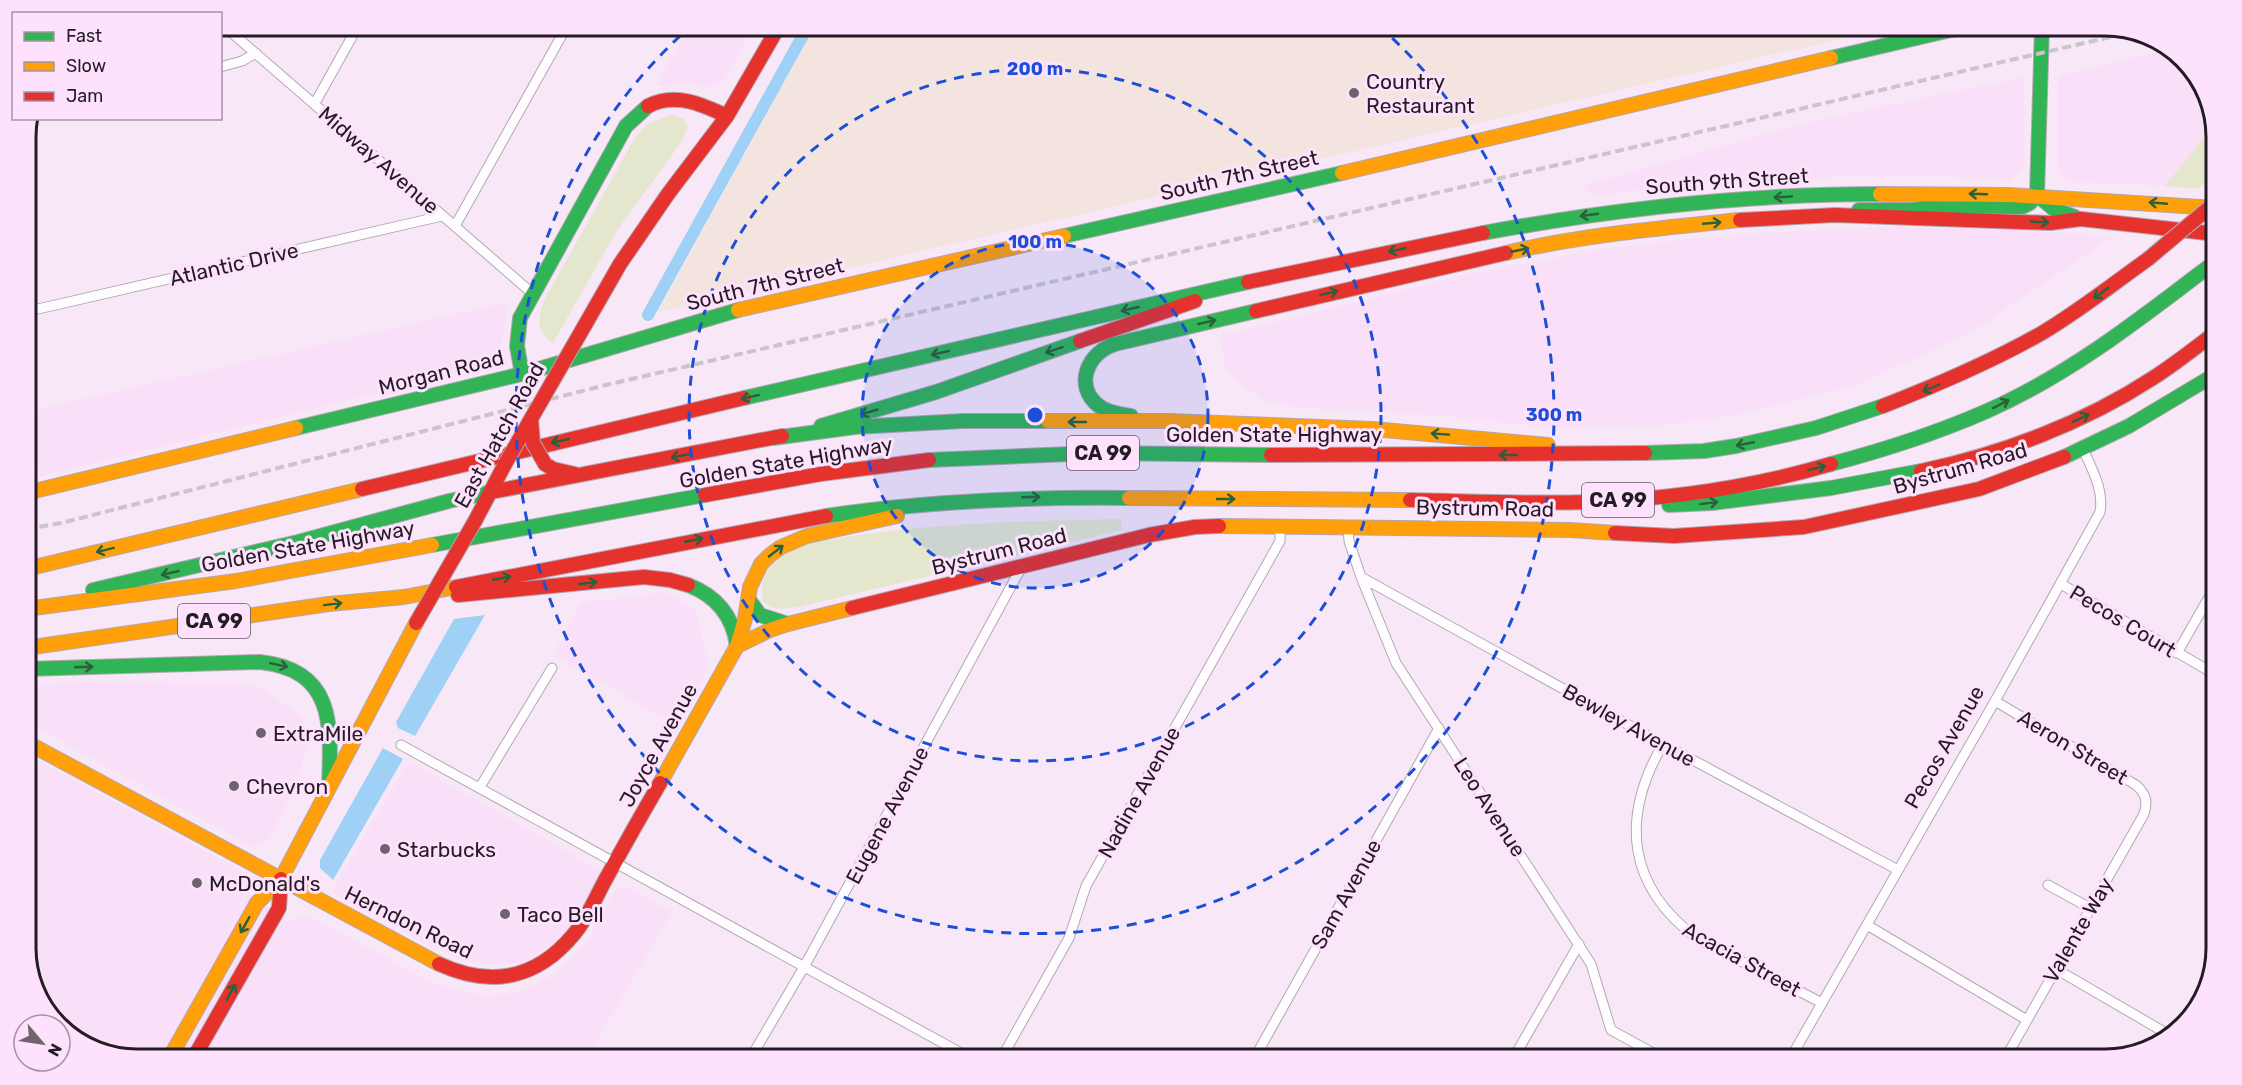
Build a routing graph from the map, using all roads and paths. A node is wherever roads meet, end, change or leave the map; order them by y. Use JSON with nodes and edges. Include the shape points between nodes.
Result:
{"nodes":[{"id":1,"x":235,"y":36,"type":"edge"},
{"id":2,"x":352,"y":36,"type":"edge"},
{"id":3,"x":561,"y":36,"type":"edge"},
{"id":4,"x":773,"y":36,"type":"edge"},
{"id":5,"x":1926,"y":36,"type":"edge"},
{"id":6,"x":2042,"y":36,"type":"edge"},
{"id":7,"x":256,"y":54,"type":"junction"},
{"id":8,"x":222,"y":66,"type":"edge"},
{"id":9,"x":315,"y":103,"type":"junction"},
{"id":10,"x":727,"y":116,"type":"junction"},
{"id":11,"x":2037,"y":195,"type":"junction"},
{"id":12,"x":1665,"y":206,"type":"junction"},
{"id":13,"x":2206,"y":207,"type":"edge"},
{"id":14,"x":2206,"y":210,"type":"edge"},
{"id":15,"x":1835,"y":215,"type":"junction"},
{"id":16,"x":442,"y":216,"type":"junction"},
{"id":17,"x":2081,"y":219,"type":"junction"},
{"id":18,"x":455,"y":226,"type":"junction"},
{"id":19,"x":1667,"y":227,"type":"junction"},
{"id":20,"x":2206,"y":233,"type":"edge"},
{"id":21,"x":2206,"y":269,"type":"edge"},
{"id":22,"x":1248,"y":282,"type":"junction"},
{"id":23,"x":533,"y":294,"type":"junction"},
{"id":24,"x":36,"y":309,"type":"edge"},
{"id":25,"x":2206,"y":340,"type":"edge"},
{"id":26,"x":522,"y":374,"type":"junction"},
{"id":27,"x":2206,"y":380,"type":"edge"},
{"id":28,"x":531,"y":419,"type":"junction"},
{"id":29,"x":1168,"y":421,"type":"junction"},
{"id":30,"x":773,"y":438,"type":"junction"},
{"id":31,"x":2083,"y":449,"type":"junction"},
{"id":32,"x":1623,"y":454,"type":"junction"},
{"id":33,"x":583,"y":475,"type":"junction"},
{"id":34,"x":36,"y":491,"type":"edge"},
{"id":35,"x":491,"y":492,"type":"junction"},
{"id":36,"x":972,"y":500,"type":"junction"},
{"id":37,"x":1588,"y":502,"type":"junction"},
{"id":38,"x":1280,"y":526,"type":"junction"},
{"id":39,"x":1348,"y":527,"type":"junction"},
{"id":40,"x":36,"y":567,"type":"edge"},
{"id":41,"x":1021,"y":568,"type":"junction"},
{"id":42,"x":1361,"y":577,"type":"junction"},
{"id":43,"x":2061,"y":584,"type":"junction"},
{"id":44,"x":404,"y":597,"type":"junction"},
{"id":45,"x":749,"y":600,"type":"junction"},
{"id":46,"x":2206,"y":602,"type":"edge"},
{"id":47,"x":36,"y":605,"type":"edge"},
{"id":48,"x":36,"y":606,"type":"edge"},
{"id":49,"x":788,"y":624,"type":"junction"},
{"id":50,"x":737,"y":646,"type":"junction"},
{"id":51,"x":36,"y":647,"type":"edge"},
{"id":52,"x":2177,"y":653,"type":"junction"},
{"id":53,"x":552,"y":668,"type":"dead end"},
{"id":54,"x":36,"y":669,"type":"edge"},
{"id":55,"x":2206,"y":669,"type":"edge"},
{"id":56,"x":1995,"y":701,"type":"junction"},
{"id":57,"x":1438,"y":728,"type":"junction"},
{"id":58,"x":1663,"y":744,"type":"junction"},
{"id":59,"x":401,"y":745,"type":"dead end"},
{"id":60,"x":36,"y":747,"type":"edge"},
{"id":61,"x":329,"y":787,"type":"junction"},
{"id":62,"x":480,"y":787,"type":"junction"},
{"id":63,"x":2146,"y":798,"type":"joint"},
{"id":64,"x":615,"y":864,"type":"junction"},
{"id":65,"x":1898,"y":870,"type":"junction"},
{"id":66,"x":281,"y":879,"type":"junction"},
{"id":67,"x":2048,"y":885,"type":"dead end"},
{"id":68,"x":2090,"y":908,"type":"junction"},
{"id":69,"x":1867,"y":925,"type":"junction"},
{"id":70,"x":1579,"y":944,"type":"junction"},
{"id":71,"x":804,"y":967,"type":"junction"},
{"id":72,"x":2056,"y":969,"type":"junction"},
{"id":73,"x":1822,"y":1003,"type":"junction"},
{"id":74,"x":2027,"y":1020,"type":"junction"},
{"id":75,"x":2162,"y":1031,"type":"edge"},
{"id":76,"x":175,"y":1049,"type":"edge"},
{"id":77,"x":199,"y":1049,"type":"edge"},
{"id":78,"x":756,"y":1049,"type":"edge"},
{"id":79,"x":954,"y":1049,"type":"edge"},
{"id":80,"x":1007,"y":1049,"type":"edge"},
{"id":81,"x":1260,"y":1049,"type":"edge"},
{"id":82,"x":1519,"y":1049,"type":"edge"},
{"id":83,"x":1646,"y":1049,"type":"edge"},
{"id":84,"x":1796,"y":1049,"type":"edge"},
{"id":85,"x":2010,"y":1049,"type":"edge"}],
"edges":[{"from":1,"to":7,"type":"street","name":"Midway Avenue"},
{"from":2,"to":9,"type":"street"},
{"from":3,"to":18,"type":"street"},
{"from":4,"to":10,"type":"main road","name":"East Hatch Road"},
{"from":5,"to":26,"type":"main road","name":"South 7th Street","via":[[1435,152],[751,306]]},
{"from":6,"to":11,"type":"main road"},
{"from":7,"to":8,"type":"street"},
{"from":7,"to":9,"type":"street","name":"Midway Avenue"},
{"from":9,"to":16,"type":"street","name":"Midway Avenue"},
{"from":10,"to":23,"type":"main road","name":"Morgan Road","via":[[694,101],[671,99],[635,115]]},
{"from":10,"to":28,"type":"main road","name":"East Hatch Road","bridge":true,"via":[[620,264]]},
{"from":11,"to":12,"type":"main road","name":"South 9th Street","one_way":true,"via":[[1827,195]]},
{"from":13,"to":11,"type":"main road","name":"South 9th Street","one_way":true},
{"from":11,"to":15,"type":"main road","via":[[2022,207],[1935,206]]},
{"from":11,"to":17,"type":"main road","via":[[2047,206]]},
{"from":12,"to":19,"type":"main road"},
{"from":12,"to":22,"type":"main road","name":"South 9th Street","one_way":true,"via":[[1500,229]]},
{"from":14,"to":32,"type":"main road","name":"Golden State Highway","number":"CA 99","one_way":true,"bridge":true,"via":[[2148,259],[2041,333],[1981,366],[1909,397],[1816,428],[1747,444],[1704,451]]},
{"from":15,"to":17,"type":"main road","name":"South 9th Street","one_way":true,"via":[[2050,223]]},
{"from":19,"to":15,"type":"main road","name":"South 9th Street","one_way":true},
{"from":16,"to":18,"type":"street","name":"Midway Avenue"},
{"from":16,"to":24,"type":"street","name":"Atlantic Drive"},
{"from":17,"to":20,"type":"main road","name":"South 9th Street"},
{"from":18,"to":23,"type":"street","name":"Midway Avenue"},
{"from":29,"to":19,"type":"main road","name":"South 9th Street","one_way":true,"via":[[1122,415],[1094,403],[1085,382],[1086,368],[1096,353],[1117,343],[1510,252]]},
{"from":37,"to":21,"type":"main road","number":"CA 99","one_way":true,"via":[[1732,487],[1893,447],[1987,411],[2032,388],[2118,336]]},
{"from":22,"to":30,"type":"main road","one_way":true,"via":[[936,392]]},
{"from":22,"to":40,"type":"main road","one_way":true},
{"from":23,"to":26,"type":"main road","name":"Morgan Road","via":[[520,318],[517,346]]},
{"from":37,"to":25,"type":"main road","one_way":true,"via":[[1701,505],[1850,486],[1958,463],[2042,435],[2103,407],[2160,375]]},
{"from":26,"to":34,"type":"main road","name":"Morgan Road"},
{"from":27,"to":31,"type":"main road","name":"Bystrum Road"},
{"from":28,"to":33,"type":"main road","bridge":true,"via":[[533,443],[545,464]]},
{"from":28,"to":35,"type":"main road","name":"East Hatch Road","bridge":true},
{"from":29,"to":30,"type":"main road","one_way":true,"via":[[940,422],[855,427]]},
{"from":32,"to":29,"type":"main road","one_way":true,"via":[[1374,429]]},
{"from":30,"to":33,"type":"main road","one_way":true},
{"from":31,"to":39,"type":"main road","name":"Bystrum Road","via":[[1979,489],[1804,527],[1674,536],[1570,530]]},
{"from":31,"to":43,"type":"street","name":"Pecos Avenue","via":[[2102,501],[2100,512]]},
{"from":32,"to":48,"type":"main road","name":"Golden State Highway","number":"CA 99","one_way":true,"via":[[1095,453],[943,458],[821,474],[257,578]]},
{"from":33,"to":35,"type":"main road"},
{"from":35,"to":47,"type":"main road","one_way":true},
{"from":35,"to":61,"type":"main road","name":"East Hatch Road","bridge":true},
{"from":36,"to":37,"type":"main road","number":"CA 99","one_way":true,"via":[[1041,497]]},
{"from":44,"to":36,"type":"main road","number":"CA 99","one_way":true,"via":[[795,521]]},
{"from":45,"to":36,"type":"main road","name":"Joyce Avenue","one_way":true,"via":[[750,587],[761,564],[792,541]]},
{"from":38,"to":39,"type":"main road","name":"Bystrum Road"},
{"from":38,"to":41,"type":"main road","name":"Bystrum Road","via":[[1172,531]]},
{"from":38,"to":80,"type":"street","name":"Nadine Avenue","via":[[1280,541],[1086,886],[1069,938]]},
{"from":39,"to":42,"type":"street","name":"Leo Avenue"},
{"from":41,"to":49,"type":"main road","name":"Bystrum Road"},
{"from":41,"to":71,"type":"street","name":"Eugene Avenue"},
{"from":42,"to":57,"type":"street","name":"Leo Avenue","via":[[1396,663]]},
{"from":42,"to":58,"type":"street","name":"Bewley Avenue"},
{"from":43,"to":52,"type":"street","name":"Pecos Court"},
{"from":43,"to":56,"type":"street","name":"Pecos Avenue"},
{"from":44,"to":50,"type":"main road","one_way":true,"via":[[480,594],[644,577],[671,579],[695,588],[721,607],[732,623]]},
{"from":51,"to":44,"type":"main road","number":"CA 99","one_way":true,"via":[[329,604]]},
{"from":45,"to":49,"type":"main road","via":[[759,615]]},
{"from":45,"to":50,"type":"main road","name":"Joyce Avenue"},
{"from":46,"to":52,"type":"street"},
{"from":49,"to":50,"type":"main road","name":"Bystrum Road"},
{"from":50,"to":64,"type":"main road","name":"Joyce Avenue"},
{"from":52,"to":55,"type":"street","name":"Pecos Court"},
{"from":53,"to":62,"type":"street"},
{"from":54,"to":61,"type":"main road","one_way":true,"via":[[260,662],[292,668],[308,680],[327,708]]},
{"from":56,"to":63,"type":"street","name":"Aeron Street","via":[[2136,785]]},
{"from":56,"to":65,"type":"street","name":"Pecos Avenue"},
{"from":57,"to":70,"type":"street","name":"Leo Avenue"},
{"from":57,"to":81,"type":"street","name":"Sam Avenue"},
{"from":58,"to":65,"type":"street","name":"Bewley Avenue"},
{"from":58,"to":73,"type":"street","name":"Acacia Street","via":[[1645,778],[1636,817],[1641,865],[1657,899],[1698,939]]},
{"from":59,"to":62,"type":"street"},
{"from":60,"to":66,"type":"main road","name":"Herndon Road"},
{"from":61,"to":66,"type":"main road","name":"East Hatch Road"},
{"from":62,"to":64,"type":"street"},
{"from":63,"to":68,"type":"street","name":"Valente Way","via":[[2144,814]]},
{"from":64,"to":66,"type":"main road","name":"Herndon Road","via":[[584,920],[557,953],[533,969],[501,977],[468,975],[434,962]]},
{"from":64,"to":71,"type":"street"},
{"from":65,"to":69,"type":"street","name":"Pecos Avenue"},
{"from":66,"to":76,"type":"main road","name":"East Hatch Road","one_way":true,"via":[[257,903]]},
{"from":77,"to":66,"type":"main road","name":"East Hatch Road","one_way":true,"via":[[279,908]]},
{"from":67,"to":68,"type":"street"},
{"from":68,"to":72,"type":"street","name":"Valente Way"},
{"from":69,"to":73,"type":"street","name":"Pecos Avenue"},
{"from":69,"to":74,"type":"street"},
{"from":70,"to":82,"type":"street"},
{"from":70,"to":83,"type":"street","name":"Leo Avenue","via":[[1592,964],[1611,1030]]},
{"from":71,"to":78,"type":"street","name":"Eugene Avenue"},
{"from":71,"to":79,"type":"street"},
{"from":72,"to":74,"type":"street","name":"Valente Way"},
{"from":72,"to":75,"type":"street"},
{"from":73,"to":84,"type":"street","name":"Pecos Avenue"},
{"from":74,"to":85,"type":"street","name":"Valente Way"}]}
